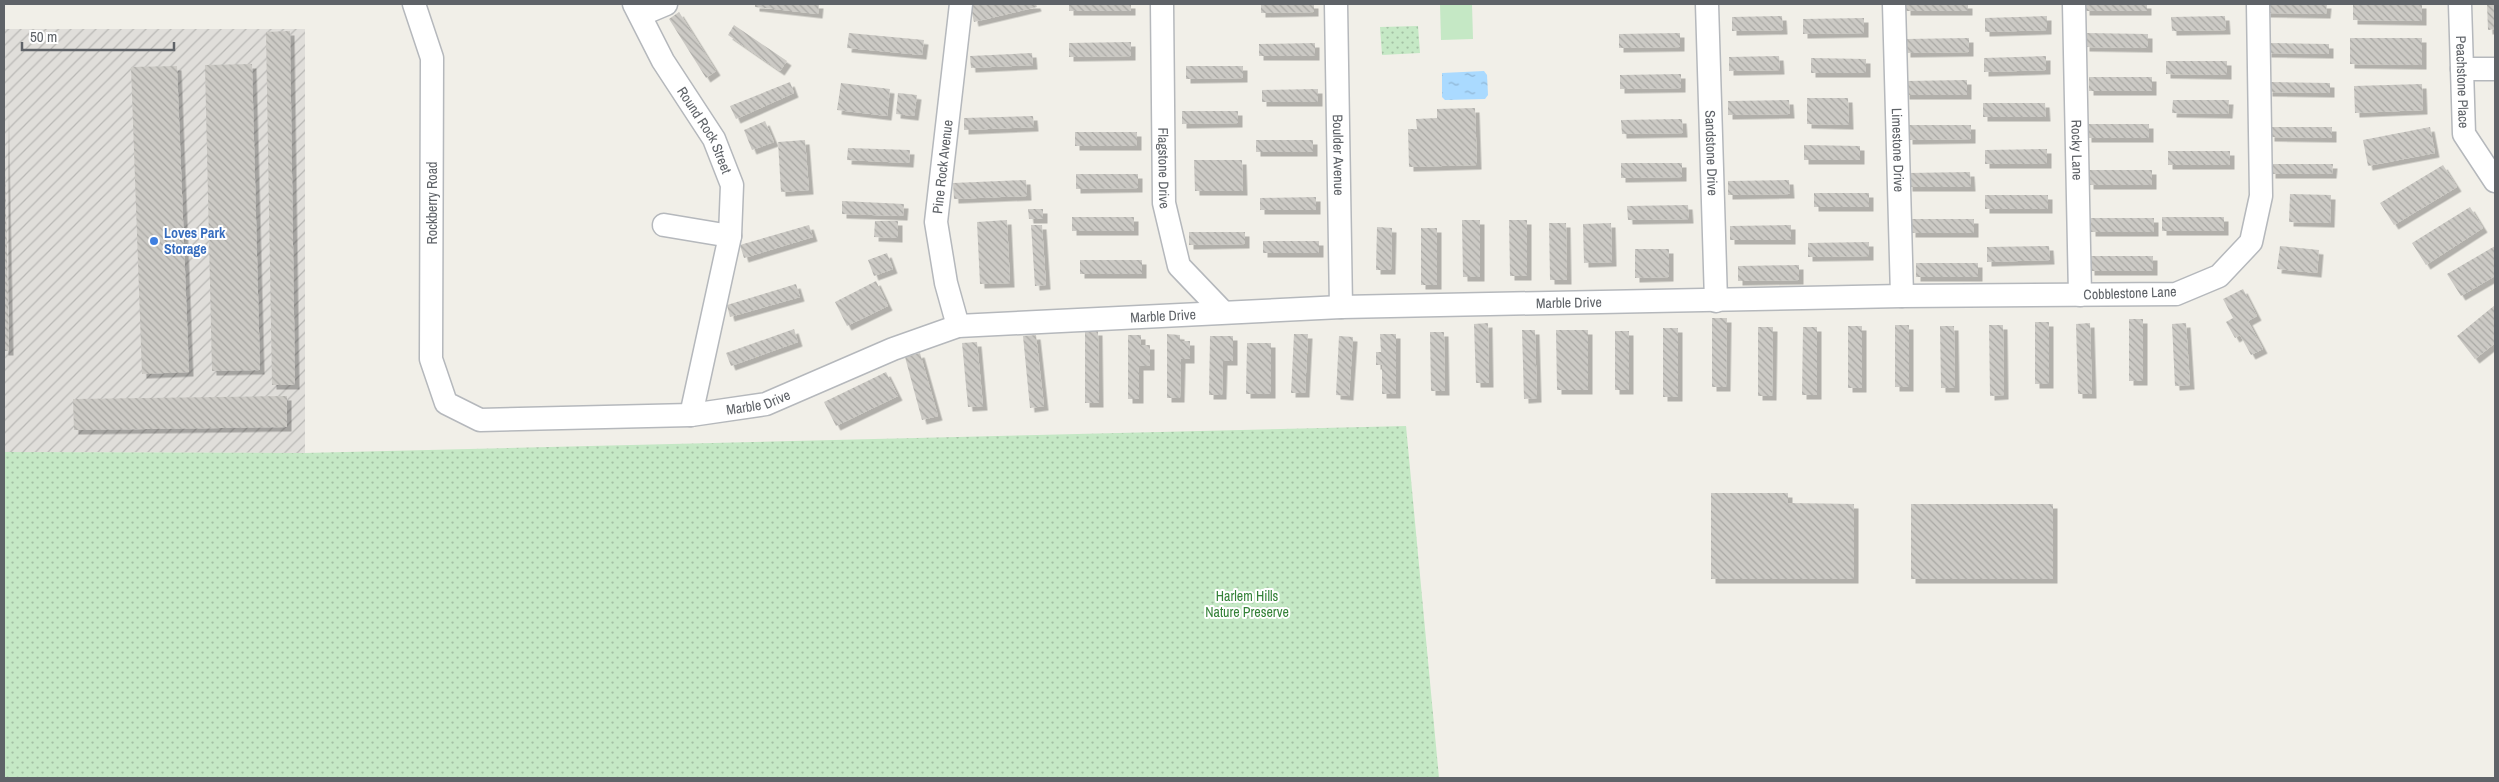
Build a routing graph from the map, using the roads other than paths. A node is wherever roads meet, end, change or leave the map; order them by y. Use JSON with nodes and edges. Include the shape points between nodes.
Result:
{"nodes":[{"id":1,"x":414,"y":4,"type":"edge"},
{"id":2,"x":666,"y":4,"type":"edge"},
{"id":3,"x":961,"y":4,"type":"edge"},
{"id":4,"x":1162,"y":4,"type":"edge"},
{"id":5,"x":1336,"y":4,"type":"edge"},
{"id":6,"x":1707,"y":4,"type":"edge"},
{"id":7,"x":1894,"y":4,"type":"edge"},
{"id":8,"x":2074,"y":4,"type":"edge"},
{"id":9,"x":2258,"y":4,"type":"edge"},
{"id":10,"x":2460,"y":4,"type":"edge"},
{"id":11,"x":637,"y":10,"type":"edge"},
{"id":12,"x":2462,"y":69,"type":"junction"},
{"id":13,"x":2495,"y":69,"type":"edge"},
{"id":14,"x":2495,"y":181,"type":"edge"},
{"id":15,"x":664,"y":225,"type":"dead end"},
{"id":16,"x":730,"y":236,"type":"junction"},
{"id":17,"x":1902,"y":296,"type":"junction"},
{"id":18,"x":2080,"y":296,"type":"junction"},
{"id":19,"x":1716,"y":301,"type":"junction"},
{"id":20,"x":1341,"y":307,"type":"junction"},
{"id":21,"x":1223,"y":312,"type":"junction"},
{"id":22,"x":958,"y":326,"type":"junction"},
{"id":23,"x":446,"y":403,"type":"joint"},
{"id":24,"x":691,"y":415,"type":"junction"}],
"edges":[{"from":1,"to":23,"type":"street","name":"Rockberry Road","via":[[432,58],[431,360]]},
{"from":2,"to":11,"type":"street"},
{"from":3,"to":22,"type":"street","name":"Pine Rock Avenue","via":[[936,222],[946,283]]},
{"from":4,"to":21,"type":"street","name":"Flagstone Drive","via":[[1164,203],[1179,266]]},
{"from":5,"to":20,"type":"street","name":"Boulder Avenue"},
{"from":6,"to":19,"type":"street","name":"Sandstone Drive"},
{"from":7,"to":17,"type":"street","name":"Limestone Drive"},
{"from":8,"to":18,"type":"street","name":"Rocky Lane"},
{"from":9,"to":18,"type":"street","name":"Cobblestone Lane","via":[[2262,196],[2251,242],[2219,276],[2176,294]]},
{"from":10,"to":12,"type":"street","name":"Peachstone Place"},
{"from":11,"to":16,"type":"street","name":"Round Rock Street","via":[[663,61],[714,138],[732,185]]},
{"from":12,"to":13,"type":"street"},
{"from":12,"to":14,"type":"street","name":"Peachstone Place","via":[[2464,134]]},
{"from":15,"to":16,"type":"street"},
{"from":16,"to":24,"type":"street","name":"Round Rock Street"},
{"from":17,"to":18,"type":"street","name":"Cobblestone Lane"},
{"from":17,"to":19,"type":"street","name":"Marble Drive"},
{"from":19,"to":20,"type":"street","name":"Marble Drive"},
{"from":20,"to":21,"type":"street","name":"Marble Drive"},
{"from":21,"to":22,"type":"street","name":"Marble Drive"},
{"from":22,"to":24,"type":"street","name":"Marble Drive","via":[[893,349],[766,404]]},
{"from":23,"to":24,"type":"street","name":"Marble Drive","via":[[480,420]]}]}
